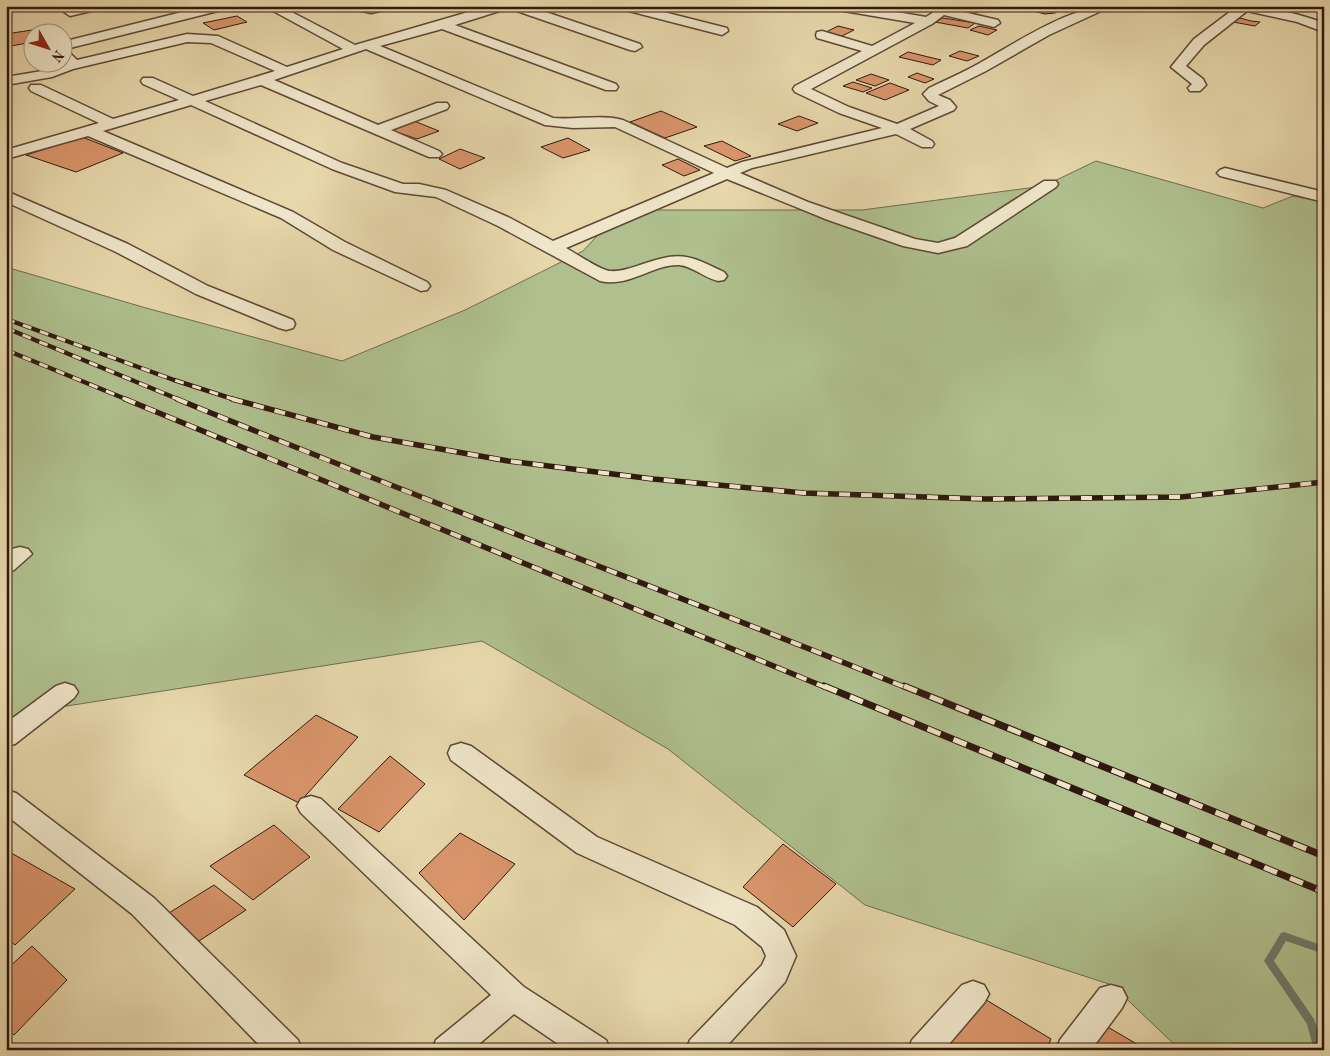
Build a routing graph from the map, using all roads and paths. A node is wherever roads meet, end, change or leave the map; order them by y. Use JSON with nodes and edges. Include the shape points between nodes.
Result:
{"nodes":[{"id":1,"x":96,"y":6,"type":"edge"},
{"id":2,"x":222,"y":6,"type":"edge"},
{"id":3,"x":270,"y":6,"type":"edge"},
{"id":4,"x":356,"y":6,"type":"edge"},
{"id":5,"x":387,"y":6,"type":"edge"},
{"id":6,"x":458,"y":6,"type":"edge"},
{"id":7,"x":502,"y":6,"type":"edge"},
{"id":8,"x":515,"y":6,"type":"edge"},
{"id":9,"x":625,"y":6,"type":"edge"},
{"id":10,"x":838,"y":6,"type":"edge"},
{"id":11,"x":1106,"y":6,"type":"edge"},
{"id":12,"x":1244,"y":7,"type":"edge"},
{"id":13,"x":861,"y":8,"type":"edge"},
{"id":14,"x":947,"y":9,"type":"edge"},
{"id":15,"x":70,"y":12,"type":"dead end"},
{"id":16,"x":477,"y":15,"type":"junction"},
{"id":17,"x":1313,"y":21,"type":"edge"},
{"id":18,"x":926,"y":22,"type":"junction"},
{"id":19,"x":994,"y":23,"type":"dead end"},
{"id":20,"x":442,"y":25,"type":"junction"},
{"id":21,"x":942,"y":27,"type":"dead end"},
{"id":22,"x":722,"y":31,"type":"dead end"},
{"id":23,"x":822,"y":34,"type":"dead end"},
{"id":24,"x":1006,"y":39,"type":"dead end"},
{"id":25,"x":72,"y":43,"type":"edge"},
{"id":26,"x":1024,"y":43,"type":"junction"},
{"id":27,"x":360,"y":47,"type":"junction"},
{"id":28,"x":635,"y":47,"type":"dead end"},
{"id":29,"x":872,"y":50,"type":"junction"},
{"id":30,"x":72,"y":65,"type":"edge"},
{"id":31,"x":285,"y":71,"type":"junction"},
{"id":32,"x":54,"y":72,"type":"edge"},
{"id":33,"x":262,"y":80,"type":"junction"},
{"id":34,"x":6,"y":81,"type":"edge"},
{"id":35,"x":148,"y":81,"type":"dead end"},
{"id":36,"x":610,"y":87,"type":"dead end"},
{"id":37,"x":36,"y":88,"type":"dead end"},
{"id":38,"x":1195,"y":88,"type":"dead end"},
{"id":39,"x":191,"y":100,"type":"junction"},
{"id":40,"x":442,"y":106,"type":"dead end"},
{"id":41,"x":110,"y":123,"type":"junction"},
{"id":42,"x":898,"y":129,"type":"junction"},
{"id":43,"x":88,"y":130,"type":"junction"},
{"id":44,"x":378,"y":130,"type":"junction"},
{"id":45,"x":927,"y":144,"type":"dead end"},
{"id":46,"x":434,"y":154,"type":"dead end"},
{"id":47,"x":6,"y":155,"type":"edge"},
{"id":48,"x":1225,"y":172,"type":"dead end"},
{"id":49,"x":725,"y":173,"type":"junction"},
{"id":50,"x":1050,"y":184,"type":"dead end"},
{"id":51,"x":6,"y":196,"type":"edge"},
{"id":52,"x":1324,"y":197,"type":"edge"},
{"id":53,"x":552,"y":248,"type":"junction"},
{"id":54,"x":718,"y":276,"type":"dead end"},
{"id":55,"x":421,"y":286,"type":"dead end"},
{"id":56,"x":286,"y":324,"type":"dead end"},
{"id":57,"x":65,"y":692,"type":"dead end"},
{"id":58,"x":6,"y":737,"type":"edge"},
{"id":59,"x":461,"y":752,"type":"dead end"},
{"id":60,"x":6,"y":800,"type":"edge"},
{"id":61,"x":311,"y":806,"type":"dead end"},
{"id":62,"x":974,"y":994,"type":"dead end"},
{"id":63,"x":514,"y":996,"type":"junction"},
{"id":64,"x":1111,"y":998,"type":"dead end"},
{"id":65,"x":286,"y":1050,"type":"edge"},
{"id":66,"x":448,"y":1050,"type":"edge"},
{"id":67,"x":594,"y":1050,"type":"edge"},
{"id":68,"x":702,"y":1050,"type":"edge"},
{"id":69,"x":924,"y":1050,"type":"edge"},
{"id":70,"x":1072,"y":1050,"type":"edge"}],
"edges":[{"from":1,"to":15,"type":"street"},
{"from":2,"to":25,"type":"street"},
{"from":3,"to":27,"type":"street"},
{"from":4,"to":5,"type":"street","via":[[371,9]]},
{"from":6,"to":16,"type":"street"},
{"from":7,"to":16,"type":"street"},
{"from":8,"to":28,"type":"street"},
{"from":9,"to":22,"type":"street"},
{"from":10,"to":13,"type":"street"},
{"from":11,"to":26,"type":"street"},
{"from":12,"to":17,"type":"street"},
{"from":12,"to":38,"type":"street","via":[[1194,47],[1178,67],[1198,82]]},
{"from":13,"to":18,"type":"street"},
{"from":14,"to":18,"type":"street"},
{"from":14,"to":19,"type":"street"},
{"from":16,"to":20,"type":"street"},
{"from":18,"to":21,"type":"street"},
{"from":18,"to":29,"type":"street"},
{"from":20,"to":27,"type":"street"},
{"from":20,"to":36,"type":"street"},
{"from":23,"to":29,"type":"street"},
{"from":24,"to":26,"type":"street"},
{"from":26,"to":42,"type":"street","via":[[934,91],[930,94],[932,98],[949,106],[942,112]]},
{"from":27,"to":31,"type":"street"},
{"from":27,"to":49,"type":"street","via":[[550,122],[618,123]]},
{"from":29,"to":42,"type":"street","via":[[800,89],[844,110]]},
{"from":30,"to":31,"type":"street","via":[[202,37],[213,38]]},
{"from":31,"to":33,"type":"street"},
{"from":32,"to":34,"type":"street"},
{"from":33,"to":39,"type":"street"},
{"from":33,"to":44,"type":"street"},
{"from":35,"to":39,"type":"street"},
{"from":37,"to":41,"type":"street"},
{"from":39,"to":41,"type":"street"},
{"from":39,"to":53,"type":"street","via":[[380,182],[401,189],[440,193]]},
{"from":40,"to":44,"type":"street"},
{"from":41,"to":43,"type":"street"},
{"from":42,"to":45,"type":"street"},
{"from":42,"to":49,"type":"street"},
{"from":43,"to":47,"type":"street"},
{"from":43,"to":55,"type":"street","via":[[287,216],[339,246]]},
{"from":44,"to":46,"type":"street"},
{"from":48,"to":52,"type":"street"},
{"from":49,"to":50,"type":"street","via":[[831,216],[938,249],[961,242]]},
{"from":49,"to":53,"type":"street"},
{"from":51,"to":56,"type":"street","via":[[122,248],[202,290]]},
{"from":53,"to":54,"type":"street","via":[[606,277],[626,276],[680,260]]},
{"from":57,"to":58,"type":"street"},
{"from":59,"to":68,"type":"street","via":[[587,845],[746,916],[772,939],[780,956],[774,973]]},
{"from":60,"to":65,"type":"street","via":[[143,906]]},
{"from":61,"to":63,"type":"street"},
{"from":62,"to":69,"type":"street"},
{"from":63,"to":66,"type":"street"},
{"from":63,"to":67,"type":"street"},
{"from":64,"to":70,"type":"street"}]}
